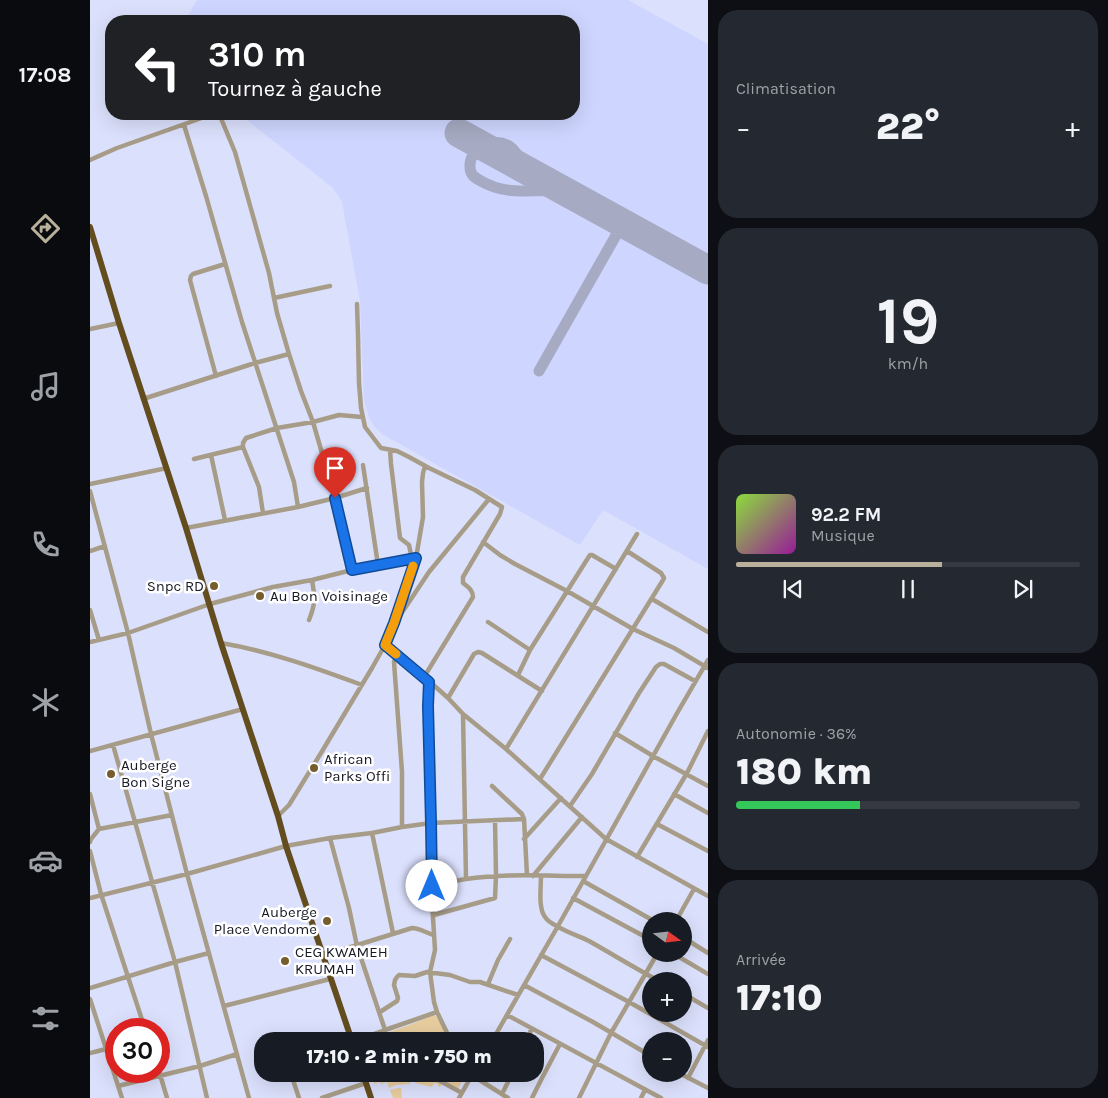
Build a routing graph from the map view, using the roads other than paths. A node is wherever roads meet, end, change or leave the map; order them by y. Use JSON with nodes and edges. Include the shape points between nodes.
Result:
{"nodes":[{"id":1,"x":197,"y":120,"type":"edge"},
{"id":2,"x":222,"y":120,"type":"edge"},
{"id":3,"x":184,"y":125,"type":"junction"},
{"id":4,"x":90,"y":160,"type":"edge"},
{"id":5,"x":90,"y":228,"type":"edge"},
{"id":6,"x":225,"y":264,"type":"junction"},
{"id":7,"x":330,"y":286,"type":"dead end"},
{"id":8,"x":274,"y":298,"type":"junction"},
{"id":9,"x":357,"y":304,"type":"dead end"},
{"id":10,"x":119,"y":323,"type":"junction"},
{"id":11,"x":90,"y":329,"type":"edge"},
{"id":12,"x":289,"y":354,"type":"junction"},
{"id":13,"x":256,"y":363,"type":"junction"},
{"id":14,"x":216,"y":376,"type":"junction"},
{"id":15,"x":143,"y":399,"type":"junction"},
{"id":16,"x":362,"y":417,"type":"junction"},
{"id":17,"x":313,"y":422,"type":"junction"},
{"id":18,"x":277,"y":428,"type":"junction"},
{"id":19,"x":243,"y":448,"type":"junction"},
{"id":20,"x":390,"y":450,"type":"junction"},
{"id":21,"x":210,"y":455,"type":"junction"},
{"id":22,"x":194,"y":459,"type":"dead end"},
{"id":23,"x":363,"y":465,"type":"dead end"},
{"id":24,"x":425,"y":466,"type":"junction"},
{"id":25,"x":167,"y":468,"type":"junction"},
{"id":26,"x":90,"y":484,"type":"edge"},
{"id":27,"x":367,"y":488,"type":"junction"},
{"id":28,"x":90,"y":491,"type":"edge"},
{"id":29,"x":335,"y":498,"type":"junction"},
{"id":30,"x":489,"y":499,"type":"junction"},
{"id":31,"x":298,"y":507,"type":"junction"},
{"id":32,"x":263,"y":513,"type":"junction"},
{"id":33,"x":225,"y":520,"type":"junction"},
{"id":34,"x":186,"y":528,"type":"junction"},
{"id":35,"x":637,"y":534,"type":"dead end"},
{"id":36,"x":484,"y":542,"type":"junction"},
{"id":37,"x":105,"y":546,"type":"junction"},
{"id":38,"x":626,"y":551,"type":"junction"},
{"id":39,"x":90,"y":552,"type":"edge"},
{"id":40,"x":414,"y":559,"type":"junction"},
{"id":41,"x":378,"y":565,"type":"junction"},
{"id":42,"x":616,"y":569,"type":"junction"},
{"id":43,"x":352,"y":570,"type":"junction"},
{"id":44,"x":312,"y":580,"type":"junction"},
{"id":45,"x":567,"y":591,"type":"junction"},
{"id":46,"x":652,"y":600,"type":"junction"},
{"id":47,"x":210,"y":604,"type":"junction"},
{"id":48,"x":593,"y":606,"type":"junction"},
{"id":49,"x":90,"y":610,"type":"edge"},
{"id":50,"x":309,"y":620,"type":"dead end"},
{"id":51,"x":488,"y":622,"type":"dead end"},
{"id":52,"x":394,"y":623,"type":"junction"},
{"id":53,"x":633,"y":629,"type":"junction"},
{"id":54,"x":708,"y":632,"type":"edge"},
{"id":55,"x":128,"y":634,"type":"junction"},
{"id":56,"x":99,"y":640,"type":"junction"},
{"id":57,"x":90,"y":642,"type":"edge"},
{"id":58,"x":221,"y":643,"type":"junction"},
{"id":59,"x":385,"y":645,"type":"junction"},
{"id":60,"x":530,"y":650,"type":"junction"},
{"id":61,"x":397,"y":655,"type":"junction"},
{"id":62,"x":708,"y":660,"type":"edge"},
{"id":63,"x":706,"y":667,"type":"edge"},
{"id":64,"x":518,"y":675,"type":"junction"},
{"id":65,"x":424,"y":677,"type":"junction"},
{"id":66,"x":695,"y":681,"type":"junction"},
{"id":67,"x":429,"y":682,"type":"junction"},
{"id":68,"x":362,"y":685,"type":"junction"},
{"id":69,"x":542,"y":691,"type":"junction"},
{"id":70,"x":448,"y":698,"type":"junction"},
{"id":71,"x":243,"y":709,"type":"junction"},
{"id":72,"x":463,"y":714,"type":"junction"},
{"id":73,"x":708,"y":731,"type":"edge"},
{"id":74,"x":615,"y":733,"type":"junction"},
{"id":75,"x":151,"y":734,"type":"junction"},
{"id":76,"x":113,"y":746,"type":"junction"},
{"id":77,"x":506,"y":749,"type":"junction"},
{"id":78,"x":90,"y":751,"type":"edge"},
{"id":79,"x":654,"y":756,"type":"junction"},
{"id":80,"x":687,"y":773,"type":"junction"},
{"id":81,"x":540,"y":779,"type":"junction"},
{"id":82,"x":492,"y":786,"type":"dead end"},
{"id":83,"x":708,"y":786,"type":"edge"},
{"id":84,"x":90,"y":794,"type":"edge"},
{"id":85,"x":674,"y":794,"type":"junction"},
{"id":86,"x":561,"y":798,"type":"junction"},
{"id":87,"x":570,"y":806,"type":"junction"},
{"id":88,"x":708,"y":814,"type":"edge"},
{"id":89,"x":172,"y":815,"type":"junction"},
{"id":90,"x":278,"y":816,"type":"junction"},
{"id":91,"x":582,"y":818,"type":"junction"},
{"id":92,"x":524,"y":819,"type":"junction"},
{"id":93,"x":494,"y":820,"type":"junction"},
{"id":94,"x":464,"y":821,"type":"junction"},
{"id":95,"x":135,"y":822,"type":"junction"},
{"id":96,"x":431,"y":823,"type":"junction"},
{"id":97,"x":656,"y":824,"type":"junction"},
{"id":98,"x":402,"y":827,"type":"junction"},
{"id":99,"x":99,"y":829,"type":"junction"},
{"id":100,"x":372,"y":833,"type":"junction"},
{"id":101,"x":330,"y":838,"type":"junction"},
{"id":102,"x":524,"y":839,"type":"junction"},
{"id":103,"x":606,"y":839,"type":"junction"},
{"id":104,"x":90,"y":842,"type":"edge"},
{"id":105,"x":286,"y":846,"type":"junction"},
{"id":106,"x":90,"y":851,"type":"edge"},
{"id":107,"x":708,"y":852,"type":"edge"},
{"id":108,"x":638,"y":857,"type":"junction"},
{"id":109,"x":187,"y":874,"type":"junction"},
{"id":110,"x":527,"y":875,"type":"junction"},
{"id":111,"x":496,"y":876,"type":"junction"},
{"id":112,"x":533,"y":876,"type":"junction"},
{"id":113,"x":541,"y":876,"type":"junction"},
{"id":114,"x":584,"y":878,"type":"junction"},
{"id":115,"x":466,"y":879,"type":"junction"},
{"id":116,"x":151,"y":883,"type":"junction"},
{"id":117,"x":432,"y":886,"type":"junction"},
{"id":118,"x":694,"y":889,"type":"junction"},
{"id":119,"x":101,"y":894,"type":"junction"},
{"id":120,"x":708,"y":896,"type":"edge"},
{"id":121,"x":90,"y":898,"type":"edge"},
{"id":122,"x":573,"y":898,"type":"junction"},
{"id":123,"x":681,"y":912,"type":"edge"},
{"id":124,"x":642,"y":914,"type":"edge"},
{"id":125,"x":434,"y":915,"type":"junction"},
{"id":126,"x":558,"y":926,"type":"junction"},
{"id":127,"x":393,"y":933,"type":"junction"},
{"id":128,"x":434,"y":935,"type":"junction"},
{"id":129,"x":642,"y":935,"type":"edge"},
{"id":130,"x":510,"y":939,"type":"dead end"},
{"id":131,"x":692,"y":943,"type":"edge"},
{"id":132,"x":357,"y":946,"type":"junction"},
{"id":133,"x":209,"y":953,"type":"junction"},
{"id":134,"x":708,"y":953,"type":"edge"},
{"id":135,"x":541,"y":955,"type":"junction"},
{"id":136,"x":322,"y":956,"type":"junction"},
{"id":137,"x":175,"y":962,"type":"junction"},
{"id":138,"x":688,"y":962,"type":"edge"},
{"id":139,"x":430,"y":972,"type":"junction"},
{"id":140,"x":642,"y":972,"type":"edge"},
{"id":141,"x":708,"y":974,"type":"edge"},
{"id":142,"x":127,"y":976,"type":"junction"},
{"id":143,"x":330,"y":979,"type":"junction"},
{"id":144,"x":642,"y":979,"type":"edge"},
{"id":145,"x":488,"y":984,"type":"junction"},
{"id":146,"x":524,"y":985,"type":"junction"},
{"id":147,"x":90,"y":988,"type":"edge"},
{"id":148,"x":518,"y":995,"type":"junction"},
{"id":149,"x":90,"y":999,"type":"edge"},
{"id":150,"x":692,"y":999,"type":"edge"},
{"id":151,"x":628,"y":1002,"type":"junction"},
{"id":152,"x":224,"y":1006,"type":"junction"},
{"id":153,"x":708,"y":1008,"type":"edge"},
{"id":154,"x":380,"y":1012,"type":"junction"},
{"id":155,"x":437,"y":1012,"type":"junction"},
{"id":156,"x":507,"y":1015,"type":"junction"},
{"id":157,"x":141,"y":1018,"type":"edge"},
{"id":158,"x":531,"y":1028,"type":"junction"},
{"id":159,"x":385,"y":1030,"type":"junction"},
{"id":160,"x":350,"y":1032,"type":"edge"},
{"id":161,"x":379,"y":1032,"type":"edge"},
{"id":162,"x":447,"y":1032,"type":"edge"},
{"id":163,"x":497,"y":1032,"type":"edge"},
{"id":164,"x":530,"y":1032,"type":"edge"},
{"id":165,"x":611,"y":1033,"type":"junction"},
{"id":166,"x":708,"y":1040,"type":"edge"},
{"id":167,"x":560,"y":1044,"type":"junction"},
{"id":168,"x":105,"y":1046,"type":"edge"},
{"id":169,"x":706,"y":1046,"type":"edge"},
{"id":170,"x":105,"y":1049,"type":"edge"},
{"id":171,"x":642,"y":1051,"type":"edge"},
{"id":172,"x":90,"y":1053,"type":"edge"},
{"id":173,"x":237,"y":1054,"type":"junction"},
{"id":174,"x":596,"y":1063,"type":"junction"},
{"id":175,"x":200,"y":1066,"type":"junction"},
{"id":176,"x":692,"y":1071,"type":"edge"},
{"id":177,"x":170,"y":1072,"type":"edge"},
{"id":178,"x":692,"y":1080,"type":"edge"},
{"id":179,"x":294,"y":1082,"type":"edge"},
{"id":180,"x":442,"y":1082,"type":"edge"},
{"id":181,"x":467,"y":1082,"type":"edge"},
{"id":182,"x":483,"y":1082,"type":"edge"},
{"id":183,"x":508,"y":1082,"type":"edge"},
{"id":184,"x":117,"y":1083,"type":"edge"},
{"id":185,"x":128,"y":1083,"type":"edge"},
{"id":186,"x":163,"y":1083,"type":"edge"},
{"id":187,"x":366,"y":1083,"type":"joint"},
{"id":188,"x":118,"y":1086,"type":"junction"},
{"id":189,"x":708,"y":1088,"type":"edge"},
{"id":190,"x":645,"y":1090,"type":"junction"},
{"id":191,"x":462,"y":1093,"type":"junction"},
{"id":192,"x":502,"y":1094,"type":"junction"},
{"id":193,"x":122,"y":1098,"type":"edge"},
{"id":194,"x":167,"y":1098,"type":"edge"},
{"id":195,"x":207,"y":1098,"type":"edge"},
{"id":196,"x":249,"y":1098,"type":"edge"},
{"id":197,"x":299,"y":1098,"type":"edge"},
{"id":198,"x":322,"y":1098,"type":"edge"},
{"id":199,"x":371,"y":1098,"type":"edge"},
{"id":200,"x":459,"y":1098,"type":"edge"},
{"id":201,"x":508,"y":1098,"type":"edge"},
{"id":202,"x":532,"y":1098,"type":"edge"},
{"id":203,"x":579,"y":1098,"type":"edge"},
{"id":204,"x":641,"y":1098,"type":"edge"},
{"id":205,"x":661,"y":1098,"type":"edge"}],
"edges":[{"from":1,"to":3,"type":"street"},
{"from":2,"to":8,"type":"street","via":[[234,152]]},
{"from":3,"to":4,"type":"street"},
{"from":3,"to":6,"type":"street"},
{"from":5,"to":10,"type":"highway"},
{"from":6,"to":13,"type":"street"},
{"from":6,"to":14,"type":"street","via":[[194,274],[190,280]]},
{"from":7,"to":8,"type":"street"},
{"from":8,"to":12,"type":"street"},
{"from":9,"to":16,"type":"street"},
{"from":10,"to":11,"type":"street"},
{"from":10,"to":15,"type":"highway"},
{"from":12,"to":13,"type":"street"},
{"from":12,"to":17,"type":"street"},
{"from":13,"to":14,"type":"street"},
{"from":13,"to":18,"type":"street"},
{"from":14,"to":15,"type":"street"},
{"from":15,"to":25,"type":"highway"},
{"from":16,"to":17,"type":"street","via":[[339,415]]},
{"from":16,"to":20,"type":"street","via":[[379,446]]},
{"from":17,"to":18,"type":"street"},
{"from":17,"to":29,"type":"street"},
{"from":18,"to":19,"type":"street","via":[[246,438]]},
{"from":18,"to":31,"type":"street"},
{"from":19,"to":21,"type":"street"},
{"from":19,"to":32,"type":"street","via":[[259,487]]},
{"from":20,"to":24,"type":"street"},
{"from":20,"to":40,"type":"street","via":[[400,538],[409,545]]},
{"from":21,"to":22,"type":"street"},
{"from":21,"to":33,"type":"street"},
{"from":23,"to":27,"type":"street"},
{"from":24,"to":30,"type":"street"},
{"from":24,"to":40,"type":"street","via":[[422,473],[423,517]]},
{"from":25,"to":26,"type":"street"},
{"from":25,"to":34,"type":"highway"},
{"from":27,"to":29,"type":"street"},
{"from":27,"to":41,"type":"street"},
{"from":28,"to":37,"type":"street"},
{"from":29,"to":31,"type":"street"},
{"from":29,"to":43,"type":"street"},
{"from":30,"to":36,"type":"street","via":[[502,509]]},
{"from":30,"to":52,"type":"street","via":[[429,572]]},
{"from":31,"to":32,"type":"street"},
{"from":32,"to":33,"type":"street"},
{"from":33,"to":34,"type":"street"},
{"from":34,"to":47,"type":"highway"},
{"from":35,"to":38,"type":"street"},
{"from":36,"to":45,"type":"street","via":[[500,556]]},
{"from":36,"to":65,"type":"street","via":[[463,577],[473,597]]},
{"from":37,"to":39,"type":"street"},
{"from":37,"to":55,"type":"street"},
{"from":38,"to":42,"type":"street"},
{"from":38,"to":46,"type":"street","via":[[663,575]]},
{"from":40,"to":41,"type":"street"},
{"from":40,"to":52,"type":"street"},
{"from":41,"to":43,"type":"street"},
{"from":42,"to":45,"type":"street","via":[[590,555]]},
{"from":42,"to":48,"type":"street"},
{"from":43,"to":44,"type":"street"},
{"from":44,"to":47,"type":"street"},
{"from":44,"to":50,"type":"street","via":[[316,600]]},
{"from":45,"to":48,"type":"street"},
{"from":45,"to":60,"type":"street"},
{"from":46,"to":53,"type":"street"},
{"from":46,"to":54,"type":"street"},
{"from":47,"to":55,"type":"street"},
{"from":47,"to":58,"type":"highway"},
{"from":48,"to":53,"type":"street"},
{"from":48,"to":69,"type":"street"},
{"from":49,"to":56,"type":"street"},
{"from":51,"to":60,"type":"street"},
{"from":52,"to":59,"type":"street"},
{"from":53,"to":63,"type":"street"},
{"from":53,"to":81,"type":"street"},
{"from":55,"to":56,"type":"street"},
{"from":55,"to":75,"type":"street"},
{"from":56,"to":57,"type":"street"},
{"from":58,"to":68,"type":"street","via":[[257,650]]},
{"from":58,"to":71,"type":"highway"},
{"from":59,"to":61,"type":"street"},
{"from":59,"to":68,"type":"street"},
{"from":60,"to":64,"type":"street"},
{"from":61,"to":65,"type":"street"},
{"from":61,"to":98,"type":"street","via":[[394,662],[402,772]]},
{"from":62,"to":63,"type":"street"},
{"from":63,"to":66,"type":"street"},
{"from":64,"to":69,"type":"street"},
{"from":64,"to":70,"type":"street","via":[[478,652]]},
{"from":65,"to":67,"type":"street"},
{"from":66,"to":74,"type":"street","via":[[660,664]]},
{"from":66,"to":79,"type":"street"},
{"from":67,"to":70,"type":"street"},
{"from":67,"to":96,"type":"street"},
{"from":68,"to":90,"type":"street","via":[[291,803]]},
{"from":69,"to":77,"type":"street"},
{"from":70,"to":72,"type":"street"},
{"from":71,"to":75,"type":"street"},
{"from":71,"to":90,"type":"highway"},
{"from":72,"to":77,"type":"street"},
{"from":72,"to":94,"type":"street"},
{"from":73,"to":80,"type":"street"},
{"from":74,"to":79,"type":"street"},
{"from":74,"to":87,"type":"street"},
{"from":75,"to":76,"type":"street"},
{"from":75,"to":89,"type":"street"},
{"from":76,"to":78,"type":"street"},
{"from":76,"to":95,"type":"street"},
{"from":77,"to":81,"type":"street"},
{"from":79,"to":80,"type":"street"},
{"from":79,"to":103,"type":"street"},
{"from":80,"to":83,"type":"street"},
{"from":80,"to":85,"type":"street"},
{"from":81,"to":86,"type":"street"},
{"from":82,"to":92,"type":"street","via":[[516,807]]},
{"from":84,"to":99,"type":"street"},
{"from":85,"to":88,"type":"street"},
{"from":85,"to":97,"type":"street"},
{"from":86,"to":87,"type":"street"},
{"from":86,"to":102,"type":"street"},
{"from":87,"to":91,"type":"street"},
{"from":89,"to":95,"type":"street"},
{"from":89,"to":109,"type":"street"},
{"from":90,"to":105,"type":"highway"},
{"from":91,"to":103,"type":"street"},
{"from":91,"to":112,"type":"street"},
{"from":92,"to":93,"type":"street"},
{"from":92,"to":102,"type":"street"},
{"from":93,"to":94,"type":"street"},
{"from":93,"to":111,"type":"street"},
{"from":94,"to":96,"type":"street"},
{"from":94,"to":115,"type":"street"},
{"from":95,"to":99,"type":"street"},
{"from":95,"to":116,"type":"street"},
{"from":96,"to":98,"type":"street"},
{"from":96,"to":117,"type":"street"},
{"from":97,"to":107,"type":"street"},
{"from":97,"to":108,"type":"street"},
{"from":98,"to":100,"type":"street"},
{"from":99,"to":104,"type":"street"},
{"from":100,"to":101,"type":"street"},
{"from":100,"to":127,"type":"street"},
{"from":101,"to":105,"type":"street"},
{"from":101,"to":132,"type":"street"},
{"from":102,"to":110,"type":"street"},
{"from":103,"to":108,"type":"street"},
{"from":103,"to":114,"type":"street"},
{"from":105,"to":109,"type":"street"},
{"from":105,"to":136,"type":"highway"},
{"from":106,"to":119,"type":"street"},
{"from":108,"to":118,"type":"street"},
{"from":109,"to":116,"type":"street"},
{"from":109,"to":133,"type":"street"},
{"from":110,"to":111,"type":"street"},
{"from":110,"to":112,"type":"street"},
{"from":111,"to":115,"type":"street"},
{"from":111,"to":125,"type":"street","via":[[494,899]]},
{"from":112,"to":113,"type":"street"},
{"from":113,"to":114,"type":"street"},
{"from":113,"to":126,"type":"street","via":[[543,913],[548,921]]},
{"from":114,"to":122,"type":"street"},
{"from":114,"to":124,"type":"street"},
{"from":115,"to":117,"type":"street"},
{"from":116,"to":119,"type":"street"},
{"from":116,"to":137,"type":"street"},
{"from":117,"to":125,"type":"street"},
{"from":118,"to":120,"type":"street"},
{"from":118,"to":123,"type":"street"},
{"from":119,"to":121,"type":"street"},
{"from":119,"to":142,"type":"street"},
{"from":122,"to":126,"type":"street"},
{"from":122,"to":129,"type":"street"},
{"from":125,"to":128,"type":"street"},
{"from":126,"to":135,"type":"street"},
{"from":126,"to":140,"type":"street"},
{"from":127,"to":128,"type":"street","via":[[418,928]]},
{"from":127,"to":132,"type":"street"},
{"from":128,"to":139,"type":"street","via":[[436,950]]},
{"from":130,"to":145,"type":"street"},
{"from":131,"to":134,"type":"street"},
{"from":132,"to":136,"type":"street"},
{"from":132,"to":154,"type":"street"},
{"from":133,"to":137,"type":"street"},
{"from":133,"to":152,"type":"street"},
{"from":135,"to":146,"type":"street"},
{"from":135,"to":151,"type":"street"},
{"from":136,"to":143,"type":"highway"},
{"from":137,"to":142,"type":"street"},
{"from":137,"to":175,"type":"street"},
{"from":138,"to":141,"type":"street"},
{"from":139,"to":145,"type":"street"},
{"from":139,"to":154,"type":"street","via":[[415,976],[399,975],[394,985],[397,1002]]},
{"from":139,"to":155,"type":"street"},
{"from":142,"to":147,"type":"street"},
{"from":142,"to":157,"type":"street"},
{"from":143,"to":152,"type":"street"},
{"from":143,"to":160,"type":"highway"},
{"from":144,"to":151,"type":"street"},
{"from":145,"to":148,"type":"street"},
{"from":146,"to":148,"type":"street"},
{"from":146,"to":165,"type":"street"},
{"from":148,"to":156,"type":"street"},
{"from":149,"to":168,"type":"street"},
{"from":150,"to":153,"type":"street"},
{"from":151,"to":165,"type":"street"},
{"from":151,"to":169,"type":"street"},
{"from":152,"to":173,"type":"street"},
{"from":154,"to":159,"type":"street"},
{"from":155,"to":159,"type":"street"},
{"from":155,"to":162,"type":"street"},
{"from":156,"to":158,"type":"street"},
{"from":156,"to":163,"type":"street"},
{"from":158,"to":164,"type":"street"},
{"from":158,"to":167,"type":"street"},
{"from":159,"to":161,"type":"street"},
{"from":165,"to":171,"type":"street"},
{"from":165,"to":174,"type":"street"},
{"from":166,"to":169,"type":"street"},
{"from":167,"to":174,"type":"street"},
{"from":167,"to":202,"type":"street"},
{"from":169,"to":176,"type":"street"},
{"from":170,"to":172,"type":"street"},
{"from":173,"to":175,"type":"street"},
{"from":173,"to":196,"type":"street"},
{"from":174,"to":190,"type":"street"},
{"from":174,"to":203,"type":"street"},
{"from":175,"to":177,"type":"street"},
{"from":175,"to":195,"type":"street"},
{"from":178,"to":189,"type":"street"},
{"from":179,"to":197,"type":"street"},
{"from":180,"to":191,"type":"street"},
{"from":181,"to":191,"type":"street"},
{"from":182,"to":192,"type":"street"},
{"from":183,"to":192,"type":"street"},
{"from":184,"to":188,"type":"street"},
{"from":185,"to":188,"type":"street"},
{"from":186,"to":194,"type":"street"},
{"from":187,"to":198,"type":"street"},
{"from":187,"to":199,"type":"highway"},
{"from":188,"to":193,"type":"street"},
{"from":190,"to":204,"type":"street"},
{"from":190,"to":205,"type":"street"},
{"from":191,"to":200,"type":"street"},
{"from":192,"to":201,"type":"street"}]}
